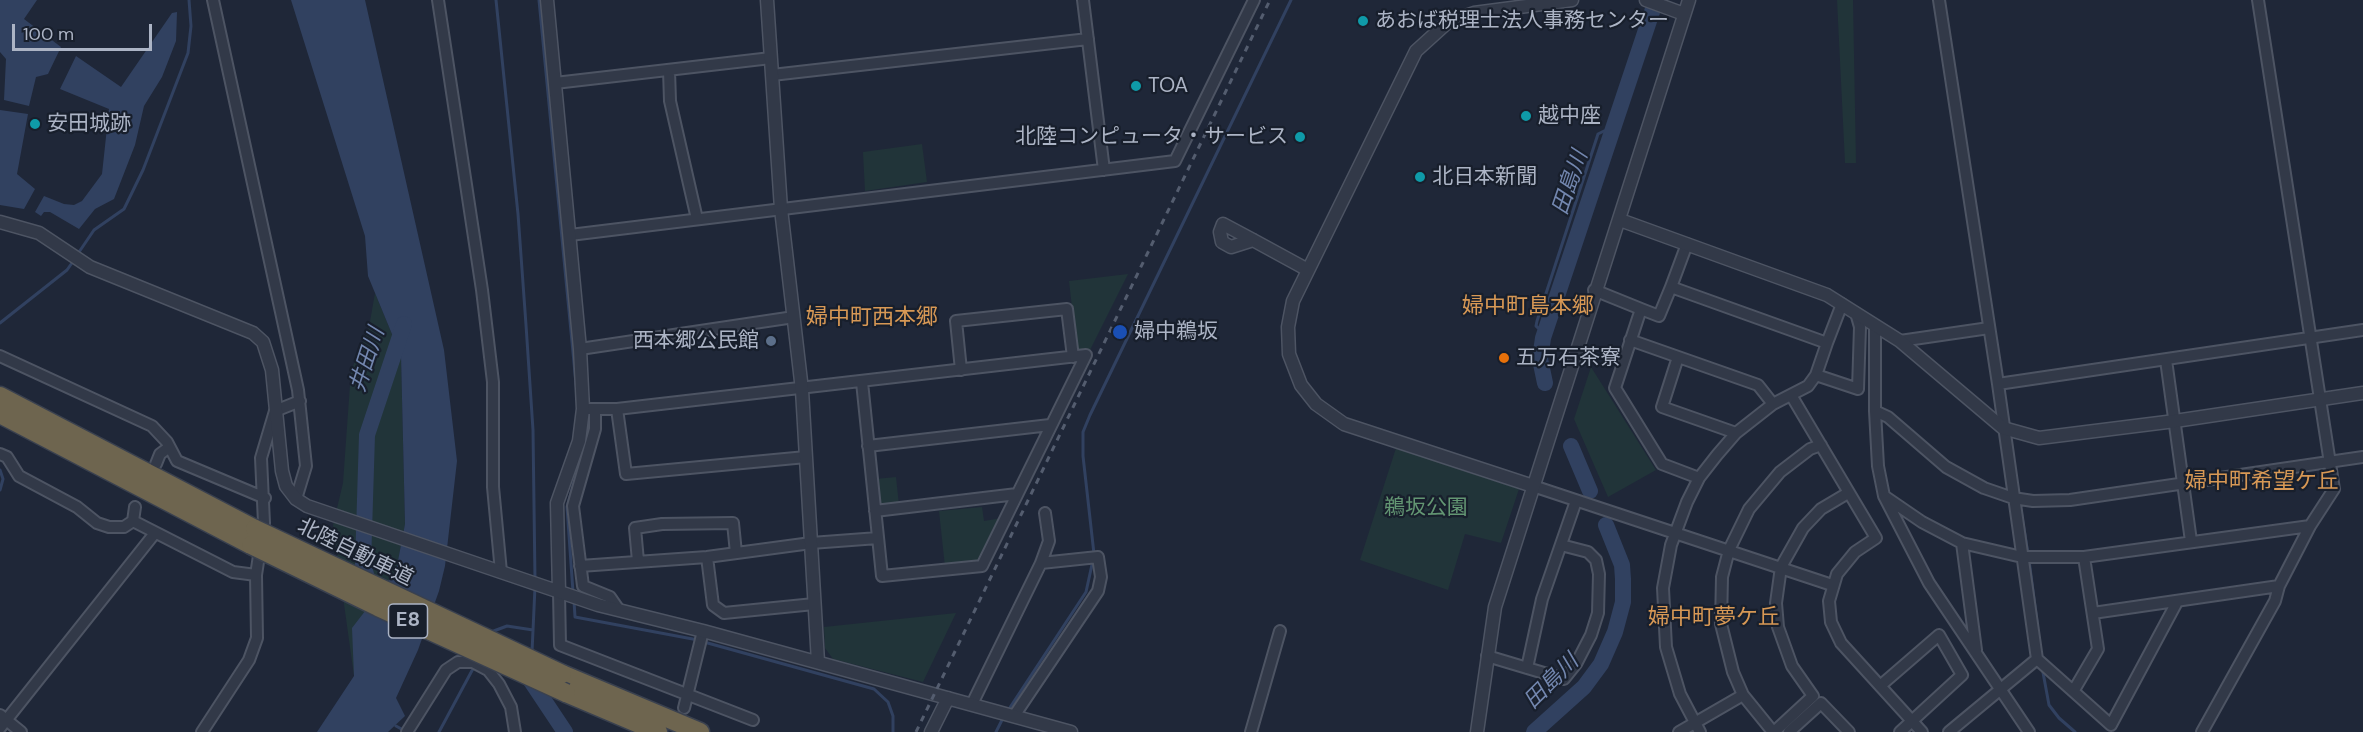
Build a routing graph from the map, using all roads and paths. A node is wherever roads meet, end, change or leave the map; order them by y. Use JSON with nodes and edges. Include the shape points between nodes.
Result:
{"nodes":[{"id":1,"x":213,"y":0,"type":"edge"},
{"id":2,"x":438,"y":0,"type":"edge"},
{"id":3,"x":547,"y":0,"type":"edge"},
{"id":4,"x":767,"y":0,"type":"edge"},
{"id":5,"x":1083,"y":0,"type":"edge"},
{"id":6,"x":1254,"y":0,"type":"edge"},
{"id":7,"x":1572,"y":0,"type":"edge"},
{"id":8,"x":1646,"y":0,"type":"edge"},
{"id":9,"x":1689,"y":0,"type":"edge"},
{"id":10,"x":1939,"y":0,"type":"edge"},
{"id":11,"x":2258,"y":0,"type":"edge"},
{"id":12,"x":1684,"y":14,"type":"junction"},
{"id":13,"x":1088,"y":39,"type":"junction"},
{"id":14,"x":771,"y":58,"type":"junction"},
{"id":15,"x":669,"y":69,"type":"junction"},
{"id":16,"x":772,"y":75,"type":"junction"},
{"id":17,"x":555,"y":83,"type":"junction"},
{"id":18,"x":1104,"y":170,"type":"junction"},
{"id":19,"x":781,"y":209,"type":"junction"},
{"id":20,"x":697,"y":219,"type":"junction"},
{"id":21,"x":1620,"y":220,"type":"junction"},
{"id":22,"x":0,"y":222,"type":"edge"},
{"id":23,"x":570,"y":235,"type":"junction"},
{"id":24,"x":1253,"y":240,"type":"dead end"},
{"id":25,"x":1687,"y":244,"type":"junction"},
{"id":26,"x":1308,"y":270,"type":"junction"},
{"id":27,"x":1671,"y":287,"type":"junction"},
{"id":28,"x":1594,"y":290,"type":"junction"},
{"id":29,"x":1842,"y":304,"type":"junction"},
{"id":30,"x":1641,"y":309,"type":"junction"},
{"id":31,"x":1856,"y":313,"type":"junction"},
{"id":32,"x":794,"y":317,"type":"junction"},
{"id":33,"x":1875,"y":326,"type":"junction"},
{"id":34,"x":1989,"y":328,"type":"junction"},
{"id":35,"x":2363,"y":330,"type":"edge"},
{"id":36,"x":2312,"y":338,"type":"junction"},
{"id":37,"x":1630,"y":340,"type":"junction"},
{"id":38,"x":1900,"y":341,"type":"junction"},
{"id":39,"x":1827,"y":343,"type":"junction"},
{"id":40,"x":580,"y":349,"type":"junction"},
{"id":41,"x":0,"y":356,"type":"edge"},
{"id":42,"x":1073,"y":357,"type":"junction"},
{"id":43,"x":1678,"y":357,"type":"junction"},
{"id":44,"x":2166,"y":360,"type":"junction"},
{"id":45,"x":960,"y":370,"type":"junction"},
{"id":46,"x":1816,"y":375,"type":"junction"},
{"id":47,"x":862,"y":382,"type":"junction"},
{"id":48,"x":1998,"y":384,"type":"junction"},
{"id":49,"x":1858,"y":389,"type":"junction"},
{"id":50,"x":1875,"y":389,"type":"junction"},
{"id":51,"x":802,"y":390,"type":"junction"},
{"id":52,"x":2363,"y":393,"type":"edge"},
{"id":53,"x":1791,"y":395,"type":"junction"},
{"id":54,"x":0,"y":396,"type":"edge"},
{"id":55,"x":2320,"y":399,"type":"junction"},
{"id":56,"x":300,"y":401,"type":"junction"},
{"id":57,"x":1773,"y":404,"type":"junction"},
{"id":58,"x":589,"y":409,"type":"junction"},
{"id":59,"x":617,"y":409,"type":"junction"},
{"id":60,"x":275,"y":411,"type":"junction"},
{"id":61,"x":1875,"y":411,"type":"junction"},
{"id":62,"x":0,"y":414,"type":"edge"},
{"id":63,"x":2175,"y":422,"type":"junction"},
{"id":64,"x":1050,"y":424,"type":"junction"},
{"id":65,"x":2003,"y":428,"type":"junction"},
{"id":66,"x":1736,"y":433,"type":"junction"},
{"id":67,"x":1821,"y":445,"type":"junction"},
{"id":68,"x":868,"y":446,"type":"junction"},
{"id":69,"x":168,"y":448,"type":"junction"},
{"id":70,"x":0,"y":454,"type":"edge"},
{"id":71,"x":806,"y":457,"type":"junction"},
{"id":72,"x":2363,"y":457,"type":"edge"},
{"id":73,"x":2331,"y":463,"type":"junction"},
{"id":74,"x":156,"y":464,"type":"dead end"},
{"id":75,"x":1699,"y":478,"type":"junction"},
{"id":76,"x":2184,"y":482,"type":"junction"},
{"id":77,"x":1533,"y":486,"type":"junction"},
{"id":78,"x":1848,"y":493,"type":"junction"},
{"id":79,"x":1017,"y":494,"type":"junction"},
{"id":80,"x":1884,"y":496,"type":"junction"},
{"id":81,"x":265,"y":498,"type":"junction"},
{"id":82,"x":2013,"y":498,"type":"junction"},
{"id":83,"x":296,"y":499,"type":"junction"},
{"id":84,"x":1576,"y":501,"type":"junction"},
{"id":85,"x":135,"y":507,"type":"dead end"},
{"id":86,"x":875,"y":511,"type":"junction"},
{"id":87,"x":1045,"y":513,"type":"dead end"},
{"id":88,"x":133,"y":521,"type":"junction"},
{"id":89,"x":2310,"y":526,"type":"junction"},
{"id":90,"x":155,"y":532,"type":"junction"},
{"id":91,"x":1675,"y":532,"type":"junction"},
{"id":92,"x":253,"y":537,"type":"junction"},
{"id":93,"x":878,"y":538,"type":"junction"},
{"id":94,"x":2191,"y":541,"type":"junction"},
{"id":95,"x":811,"y":543,"type":"junction"},
{"id":96,"x":1962,"y":543,"type":"junction"},
{"id":97,"x":1561,"y":544,"type":"junction"},
{"id":98,"x":1729,"y":550,"type":"junction"},
{"id":99,"x":736,"y":553,"type":"junction"},
{"id":100,"x":708,"y":557,"type":"junction"},
{"id":101,"x":2022,"y":557,"type":"junction"},
{"id":102,"x":2084,"y":557,"type":"junction"},
{"id":103,"x":638,"y":561,"type":"junction"},
{"id":104,"x":1041,"y":563,"type":"junction"},
{"id":105,"x":580,"y":566,"type":"junction"},
{"id":106,"x":1781,"y":567,"type":"junction"},
{"id":107,"x":497,"y":571,"type":"junction"},
{"id":108,"x":256,"y":575,"type":"junction"},
{"id":109,"x":1832,"y":585,"type":"junction"},
{"id":110,"x":2278,"y":586,"type":"junction"},
{"id":111,"x":559,"y":592,"type":"junction"},
{"id":112,"x":2177,"y":602,"type":"junction"},
{"id":113,"x":814,"y":604,"type":"junction"},
{"id":114,"x":619,"y":610,"type":"junction"},
{"id":115,"x":2093,"y":613,"type":"junction"},
{"id":116,"x":703,"y":631,"type":"junction"},
{"id":117,"x":1280,"y":631,"type":"dead end"},
{"id":118,"x":1976,"y":653,"type":"junction"},
{"id":119,"x":1487,"y":656,"type":"junction"},
{"id":120,"x":2037,"y":659,"type":"junction"},
{"id":121,"x":818,"y":662,"type":"junction"},
{"id":122,"x":1527,"y":668,"type":"junction"},
{"id":123,"x":1880,"y":686,"type":"junction"},
{"id":124,"x":1999,"y":688,"type":"junction"},
{"id":125,"x":2074,"y":690,"type":"junction"},
{"id":126,"x":687,"y":693,"type":"junction"},
{"id":127,"x":1743,"y":695,"type":"junction"},
{"id":128,"x":948,"y":698,"type":"junction"},
{"id":129,"x":972,"y":704,"type":"junction"},
{"id":130,"x":684,"y":708,"type":"dead end"},
{"id":131,"x":1014,"y":716,"type":"junction"},
{"id":132,"x":753,"y":720,"type":"dead end"},
{"id":133,"x":2,"y":721,"type":"edge"},
{"id":134,"x":1912,"y":721,"type":"junction"},
{"id":135,"x":1697,"y":727,"type":"edge"},
{"id":136,"x":21,"y":732,"type":"edge"},
{"id":137,"x":202,"y":732,"type":"edge"},
{"id":138,"x":407,"y":732,"type":"edge"},
{"id":139,"x":515,"y":732,"type":"edge"},
{"id":140,"x":658,"y":732,"type":"edge"},
{"id":141,"x":700,"y":732,"type":"edge"},
{"id":142,"x":931,"y":732,"type":"edge"},
{"id":143,"x":1071,"y":732,"type":"edge"},
{"id":144,"x":1251,"y":732,"type":"edge"},
{"id":145,"x":1477,"y":732,"type":"edge"},
{"id":146,"x":1679,"y":732,"type":"edge"},
{"id":147,"x":1773,"y":732,"type":"edge"},
{"id":148,"x":1789,"y":732,"type":"edge"},
{"id":149,"x":1849,"y":732,"type":"edge"},
{"id":150,"x":1900,"y":732,"type":"edge"},
{"id":151,"x":1922,"y":732,"type":"edge"},
{"id":152,"x":1949,"y":732,"type":"edge"},
{"id":153,"x":2029,"y":732,"type":"edge"},
{"id":154,"x":2202,"y":732,"type":"edge"}],
"edges":[{"from":1,"to":56,"type":"street"},
{"from":2,"to":107,"type":"street","via":[[494,382]]},
{"from":3,"to":17,"type":"street"},
{"from":4,"to":14,"type":"street"},
{"from":5,"to":13,"type":"street"},
{"from":6,"to":18,"type":"street","via":[[1175,161]]},
{"from":7,"to":26,"type":"street","via":[[1474,13],[1448,22],[1416,51]]},
{"from":8,"to":12,"type":"street"},
{"from":9,"to":12,"type":"street"},
{"from":10,"to":34,"type":"street"},
{"from":11,"to":36,"type":"street","via":[[2307,330]]},
{"from":12,"to":21,"type":"street"},
{"from":13,"to":16,"type":"street"},
{"from":13,"to":18,"type":"street"},
{"from":14,"to":15,"type":"street"},
{"from":14,"to":16,"type":"street"},
{"from":15,"to":17,"type":"street"},
{"from":15,"to":20,"type":"street","via":[[670,101]]},
{"from":16,"to":19,"type":"street"},
{"from":17,"to":23,"type":"street"},
{"from":18,"to":19,"type":"street"},
{"from":19,"to":20,"type":"street"},
{"from":19,"to":32,"type":"street"},
{"from":20,"to":23,"type":"street"},
{"from":21,"to":25,"type":"street"},
{"from":21,"to":28,"type":"street"},
{"from":22,"to":60,"type":"street","via":[[39,233],[90,267],[253,333],[263,342],[268,355]]},
{"from":23,"to":40,"type":"street"},
{"from":24,"to":26,"type":"street"},
{"from":25,"to":27,"type":"street"},
{"from":25,"to":29,"type":"street"},
{"from":26,"to":77,"type":"street","via":[[1293,301],[1288,327],[1289,354],[1301,385],[1316,404],[1344,424]]},
{"from":27,"to":30,"type":"street","via":[[1659,316]]},
{"from":27,"to":39,"type":"street"},
{"from":28,"to":30,"type":"street"},
{"from":28,"to":77,"type":"street"},
{"from":29,"to":31,"type":"street"},
{"from":29,"to":39,"type":"street"},
{"from":30,"to":37,"type":"street"},
{"from":31,"to":33,"type":"street"},
{"from":31,"to":49,"type":"street","via":[[1860,327]]},
{"from":32,"to":40,"type":"street"},
{"from":32,"to":51,"type":"street"},
{"from":33,"to":38,"type":"street"},
{"from":33,"to":50,"type":"street"},
{"from":34,"to":38,"type":"street"},
{"from":34,"to":48,"type":"street"},
{"from":35,"to":36,"type":"street"},
{"from":36,"to":44,"type":"street"},
{"from":36,"to":55,"type":"street"},
{"from":37,"to":43,"type":"street"},
{"from":37,"to":75,"type":"street","via":[[1615,388],[1662,464]]},
{"from":38,"to":65,"type":"street"},
{"from":39,"to":46,"type":"street"},
{"from":40,"to":58,"type":"street"},
{"from":41,"to":69,"type":"street","via":[[152,426]]},
{"from":42,"to":45,"type":"street"},
{"from":42,"to":45,"type":"street","via":[[1067,309],[956,321]]},
{"from":42,"to":64,"type":"street","via":[[1086,355]]},
{"from":43,"to":57,"type":"street","via":[[1758,385]]},
{"from":43,"to":66,"type":"street","via":[[1662,407]]},
{"from":44,"to":48,"type":"street"},
{"from":44,"to":63,"type":"street"},
{"from":45,"to":47,"type":"street"},
{"from":46,"to":49,"type":"street"},
{"from":46,"to":53,"type":"street","via":[[1808,386]]},
{"from":47,"to":51,"type":"street"},
{"from":47,"to":68,"type":"street"},
{"from":48,"to":65,"type":"street"},
{"from":49,"to":50,"type":"street"},
{"from":50,"to":61,"type":"street"},
{"from":51,"to":59,"type":"street"},
{"from":51,"to":71,"type":"street"},
{"from":52,"to":55,"type":"street"},
{"from":53,"to":57,"type":"street"},
{"from":53,"to":67,"type":"street"},
{"from":54,"to":92,"type":"highway","name":"北陸自動車道","number":"E8"},
{"from":55,"to":63,"type":"street"},
{"from":55,"to":73,"type":"street"},
{"from":56,"to":60,"type":"street"},
{"from":56,"to":83,"type":"street","via":[[306,466]]},
{"from":57,"to":66,"type":"street"},
{"from":58,"to":59,"type":"street"},
{"from":58,"to":105,"type":"street","via":[[595,429],[573,506]]},
{"from":58,"to":111,"type":"street","via":[[557,503]]},
{"from":59,"to":71,"type":"street","via":[[626,474]]},
{"from":60,"to":81,"type":"street","via":[[261,458]]},
{"from":60,"to":83,"type":"street","via":[[282,471],[286,486]]},
{"from":61,"to":80,"type":"street"},
{"from":61,"to":82,"type":"street","via":[[1888,417],[1946,467],[1984,488]]},
{"from":62,"to":92,"type":"highway","name":"北陸自動車道","number":"E8"},
{"from":63,"to":65,"type":"street","via":[[2039,438]]},
{"from":63,"to":76,"type":"street"},
{"from":64,"to":68,"type":"street"},
{"from":64,"to":79,"type":"street"},
{"from":65,"to":82,"type":"street"},
{"from":66,"to":75,"type":"street"},
{"from":67,"to":78,"type":"street"},
{"from":67,"to":98,"type":"street","via":[[1797,458],[1765,488],[1749,509]]},
{"from":68,"to":86,"type":"street"},
{"from":69,"to":74,"type":"street"},
{"from":69,"to":81,"type":"street","via":[[177,461]]},
{"from":70,"to":88,"type":"street","via":[[7,457],[20,476],[97,523],[124,527]]},
{"from":71,"to":95,"type":"street"},
{"from":72,"to":73,"type":"street"},
{"from":73,"to":76,"type":"street"},
{"from":73,"to":89,"type":"street","via":[[2334,489]]},
{"from":75,"to":91,"type":"street"},
{"from":76,"to":82,"type":"street","via":[[2070,500]]},
{"from":76,"to":94,"type":"street"},
{"from":77,"to":84,"type":"street"},
{"from":77,"to":119,"type":"street","via":[[1495,607]]},
{"from":78,"to":106,"type":"street","via":[[1821,509],[1803,528]]},
{"from":78,"to":109,"type":"street","via":[[1876,538],[1846,560]]},
{"from":79,"to":86,"type":"street"},
{"from":79,"to":93,"type":"street","via":[[982,566],[882,576]]},
{"from":80,"to":96,"type":"street"},
{"from":80,"to":118,"type":"street","via":[[1929,583]]},
{"from":81,"to":108,"type":"street"},
{"from":82,"to":101,"type":"street"},
{"from":83,"to":107,"type":"street"},
{"from":84,"to":91,"type":"street"},
{"from":84,"to":97,"type":"street"},
{"from":85,"to":88,"type":"street"},
{"from":86,"to":93,"type":"street"},
{"from":87,"to":104,"type":"street","via":[[1049,541]]},
{"from":88,"to":90,"type":"street"},
{"from":89,"to":94,"type":"street"},
{"from":89,"to":110,"type":"street"},
{"from":90,"to":108,"type":"street","via":[[233,572]]},
{"from":90,"to":133,"type":"street"},
{"from":91,"to":98,"type":"street"},
{"from":91,"to":135,"type":"street","via":[[1663,588],[1663,618],[1672,672]]},
{"from":92,"to":140,"type":"highway","name":"北陸自動車道","number":"E8","bridge":true,"via":[[396,616]]},
{"from":92,"to":141,"type":"highway","name":"北陸自動車道","number":"E8","bridge":true},
{"from":93,"to":95,"type":"street"},
{"from":94,"to":102,"type":"street"},
{"from":95,"to":99,"type":"street"},
{"from":95,"to":113,"type":"street"},
{"from":96,"to":101,"type":"street"},
{"from":96,"to":118,"type":"street"},
{"from":97,"to":122,"type":"street","via":[[1542,599]]},
{"from":97,"to":122,"type":"street","via":[[1588,552],[1596,560],[1598,613],[1592,635],[1564,679]]},
{"from":98,"to":106,"type":"street"},
{"from":98,"to":127,"type":"street","via":[[1722,577],[1721,624]]},
{"from":99,"to":100,"type":"street"},
{"from":99,"to":103,"type":"street","via":[[734,523],[662,524],[635,528]]},
{"from":100,"to":103,"type":"street"},
{"from":100,"to":113,"type":"street","via":[[713,605],[724,613]]},
{"from":101,"to":102,"type":"street"},
{"from":101,"to":120,"type":"street"},
{"from":102,"to":115,"type":"street"},
{"from":103,"to":105,"type":"street"},
{"from":104,"to":129,"type":"street"},
{"from":104,"to":131,"type":"street","via":[[1098,557],[1101,577],[1098,591]]},
{"from":105,"to":114,"type":"street","via":[[583,586],[610,597]]},
{"from":106,"to":109,"type":"street"},
{"from":106,"to":147,"type":"street","via":[[1776,603],[1778,627],[1792,666],[1813,696]]},
{"from":107,"to":111,"type":"street"},
{"from":108,"to":137,"type":"street","via":[[257,638],[249,660]]},
{"from":109,"to":123,"type":"street","via":[[1831,622],[1841,643]]},
{"from":110,"to":112,"type":"street"},
{"from":110,"to":154,"type":"street","via":[[2275,602]]},
{"from":111,"to":114,"type":"street"},
{"from":111,"to":126,"type":"street","via":[[560,645]]},
{"from":112,"to":115,"type":"street"},
{"from":112,"to":125,"type":"street","via":[[2111,725]]},
{"from":113,"to":121,"type":"street"},
{"from":114,"to":116,"type":"street"},
{"from":115,"to":125,"type":"street","via":[[2098,649]]},
{"from":116,"to":121,"type":"street"},
{"from":116,"to":126,"type":"street"},
{"from":117,"to":144,"type":"street"},
{"from":118,"to":124,"type":"street"},
{"from":119,"to":122,"type":"street"},
{"from":119,"to":145,"type":"street"},
{"from":120,"to":124,"type":"street"},
{"from":120,"to":125,"type":"street"},
{"from":121,"to":128,"type":"street"},
{"from":123,"to":134,"type":"street"},
{"from":123,"to":134,"type":"street","via":[[1939,635],[1962,675]]},
{"from":124,"to":152,"type":"street"},
{"from":124,"to":153,"type":"street"},
{"from":126,"to":130,"type":"street"},
{"from":126,"to":132,"type":"street"},
{"from":127,"to":135,"type":"street"},
{"from":127,"to":147,"type":"street"},
{"from":128,"to":129,"type":"street"},
{"from":128,"to":142,"type":"street"},
{"from":129,"to":131,"type":"street"},
{"from":131,"to":143,"type":"street"},
{"from":133,"to":136,"type":"street"},
{"from":134,"to":150,"type":"street"},
{"from":134,"to":151,"type":"street"},
{"from":135,"to":146,"type":"street"},
{"from":138,"to":139,"type":"street","via":[[446,670],[458,662],[473,662],[488,670],[500,684],[511,707]]},
{"from":148,"to":149,"type":"street","via":[[1821,703]]}]}
